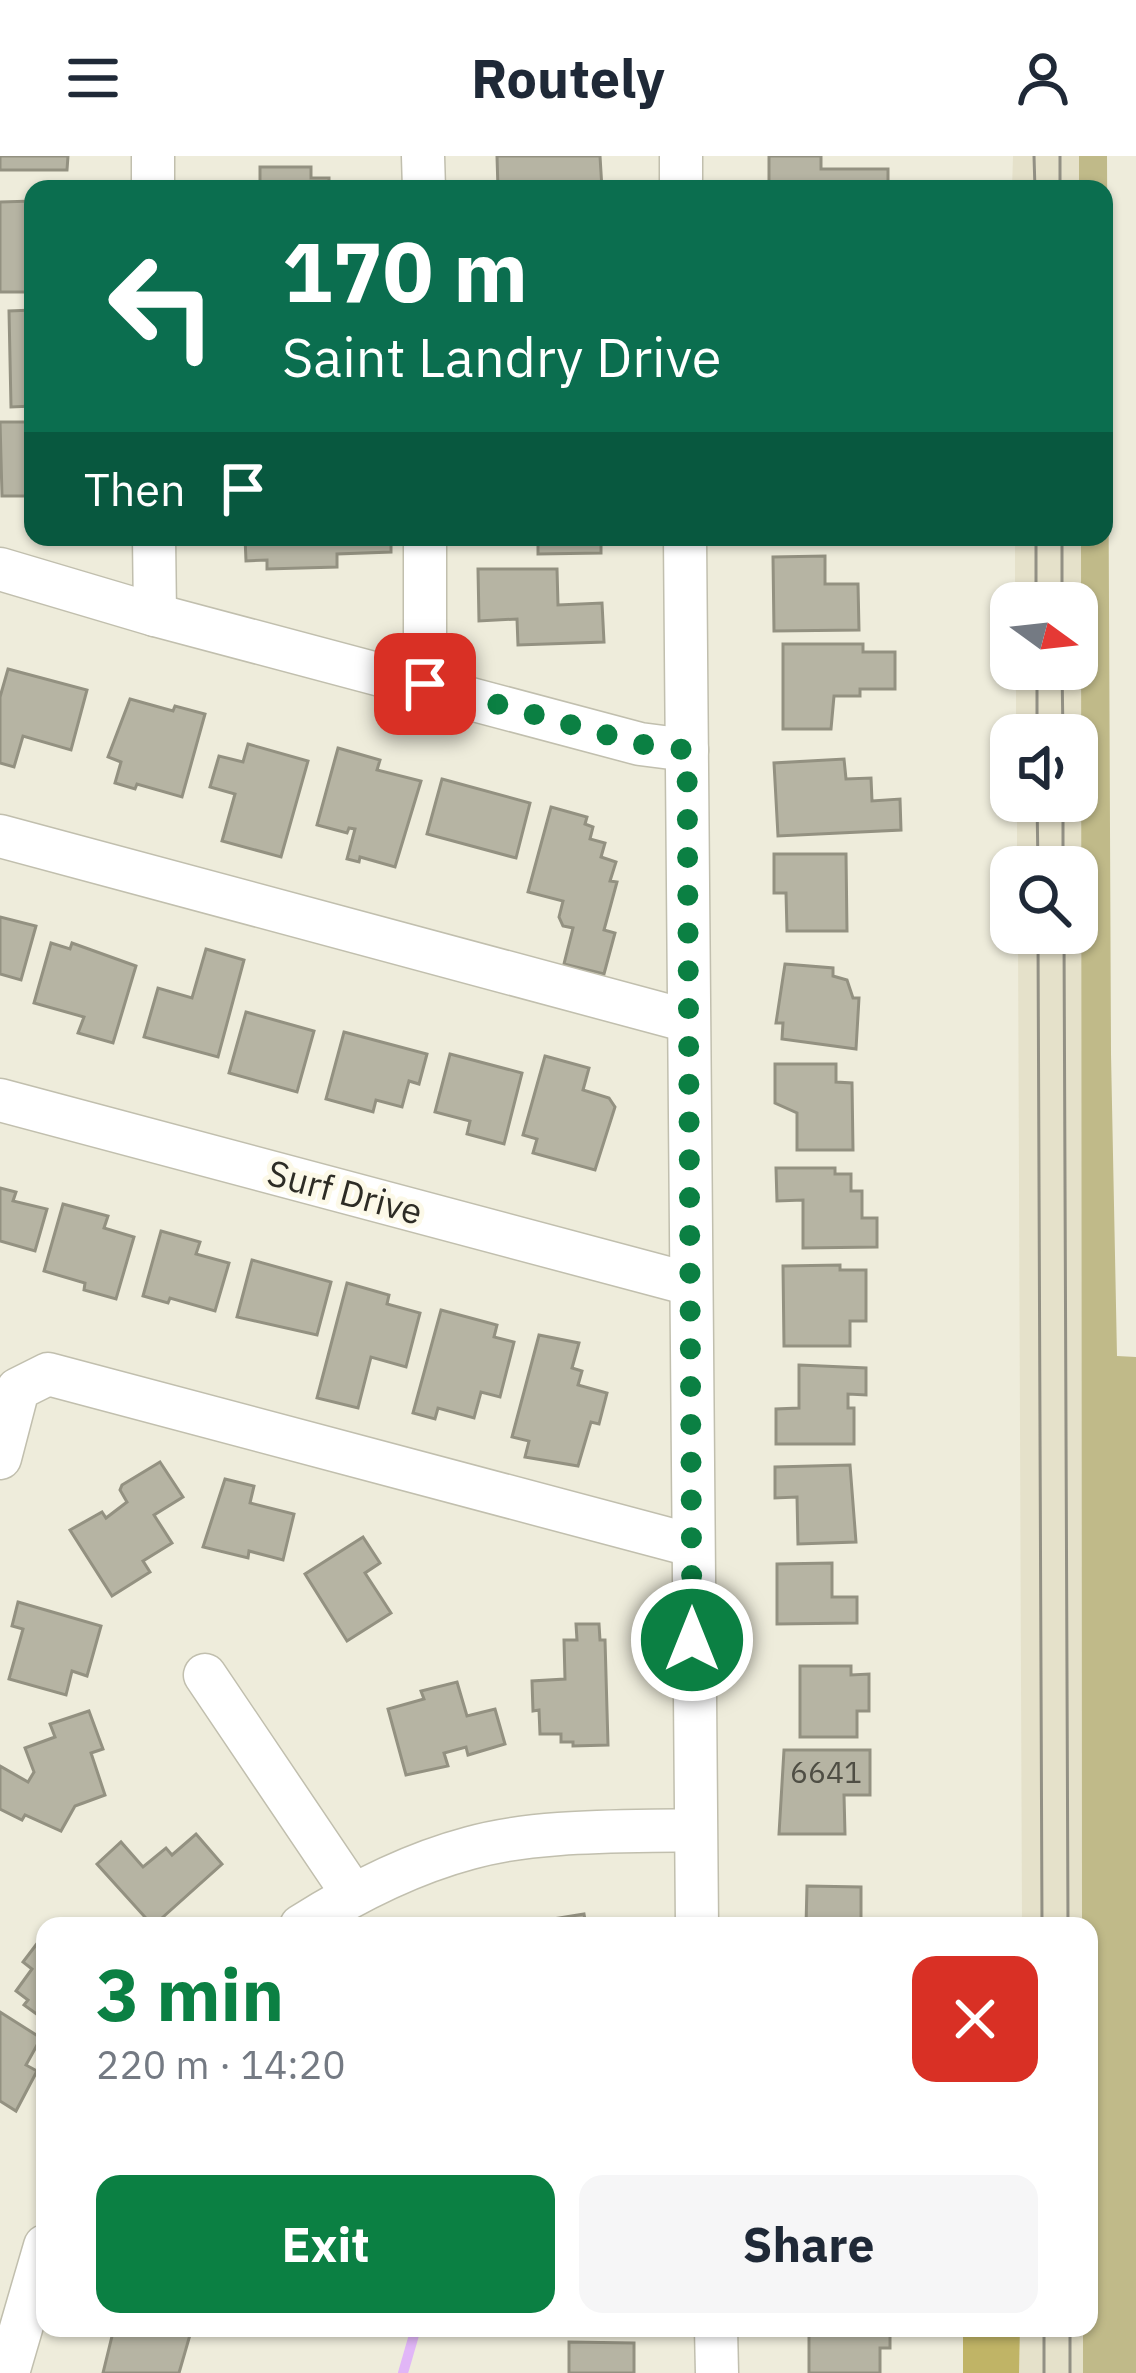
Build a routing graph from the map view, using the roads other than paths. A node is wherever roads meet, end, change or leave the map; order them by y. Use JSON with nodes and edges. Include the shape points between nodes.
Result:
{"nodes":[{"id":1,"x":154,"y":546,"type":"edge"},
{"id":2,"x":425,"y":546,"type":"edge"},
{"id":3,"x":685,"y":546,"type":"edge"},
{"id":4,"x":0,"y":569,"type":"edge"},
{"id":5,"x":154,"y":615,"type":"junction"},
{"id":6,"x":425,"y":684,"type":"junction"},
{"id":7,"x":687,"y":750,"type":"junction"},
{"id":8,"x":0,"y":836,"type":"edge"},
{"id":9,"x":688,"y":1021,"type":"junction"},
{"id":10,"x":0,"y":1100,"type":"edge"},
{"id":11,"x":690,"y":1284,"type":"junction"},
{"id":12,"x":0,"y":1458,"type":"edge"},
{"id":13,"x":691,"y":1545,"type":"junction"},
{"id":14,"x":205,"y":1675,"type":"dead end"},
{"id":15,"x":694,"y":1830,"type":"junction"},
{"id":16,"x":352,"y":1893,"type":"junction"},
{"id":17,"x":315,"y":1917,"type":"edge"},
{"id":18,"x":697,"y":1917,"type":"edge"},
{"id":19,"x":36,"y":2277,"type":"edge"},
{"id":20,"x":716,"y":2337,"type":"edge"},
{"id":21,"x":8,"y":2373,"type":"edge"},
{"id":22,"x":717,"y":2373,"type":"edge"}],
"edges":[{"from":1,"to":5,"type":"street"},
{"from":2,"to":6,"type":"street"},
{"from":3,"to":7,"type":"street"},
{"from":4,"to":5,"type":"street"},
{"from":5,"to":6,"type":"street"},
{"from":6,"to":7,"type":"street"},
{"from":7,"to":9,"type":"street"},
{"from":8,"to":9,"type":"street"},
{"from":9,"to":11,"type":"street"},
{"from":10,"to":11,"type":"street","name":"Surf Drive"},
{"from":11,"to":13,"type":"street"},
{"from":12,"to":13,"type":"street","via":[[18,1389],[48,1374]]},
{"from":13,"to":15,"type":"street"},
{"from":14,"to":16,"type":"street"},
{"from":15,"to":16,"type":"street","via":[[472,1847]]},
{"from":15,"to":18,"type":"street"},
{"from":16,"to":17,"type":"street"},
{"from":19,"to":21,"type":"street"},
{"from":20,"to":22,"type":"street"}]}
